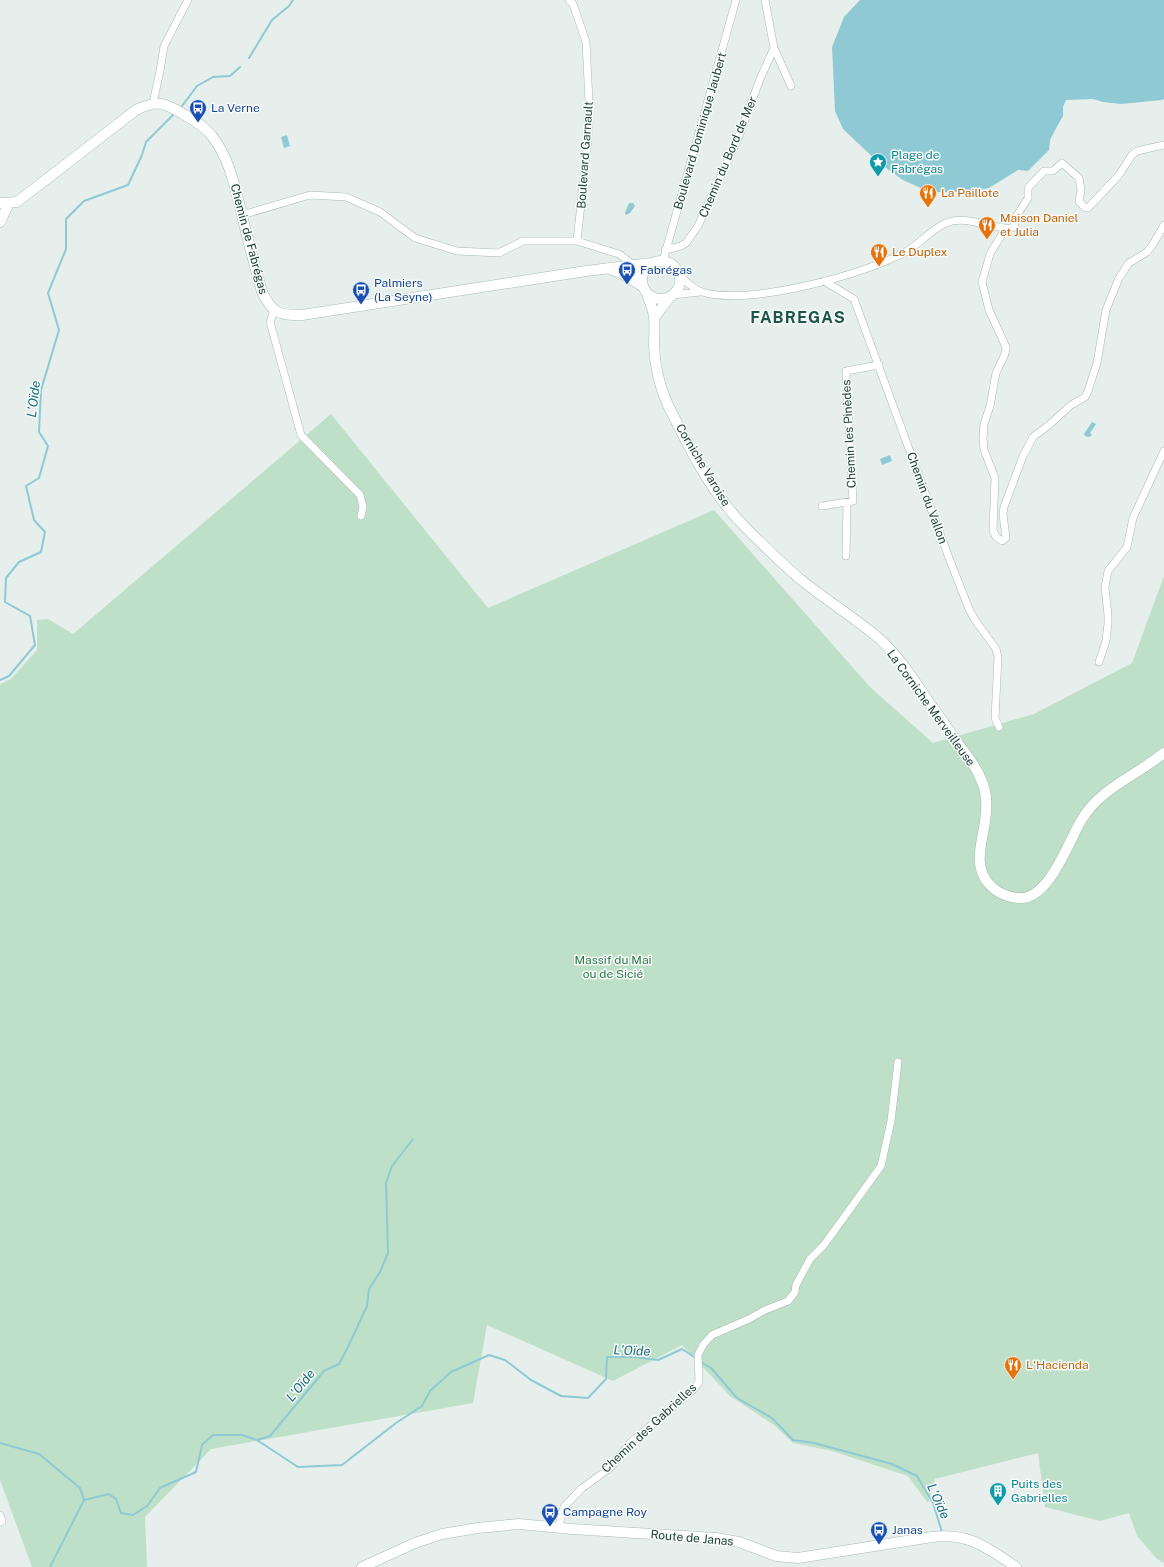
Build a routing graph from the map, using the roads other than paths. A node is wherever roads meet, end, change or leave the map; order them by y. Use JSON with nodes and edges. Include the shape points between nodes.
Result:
{"nodes":[{"id":1,"x":188,"y":0,"type":"edge"},
{"id":2,"x":569,"y":0,"type":"edge"},
{"id":3,"x":736,"y":0,"type":"edge"},
{"id":4,"x":765,"y":0,"type":"edge"},
{"id":5,"x":774,"y":48,"type":"junction"},
{"id":6,"x":791,"y":86,"type":"dead end"},
{"id":7,"x":152,"y":103,"type":"junction"},
{"id":8,"x":1164,"y":145,"type":"edge"},
{"id":9,"x":4,"y":203,"type":"edge"},
{"id":10,"x":242,"y":215,"type":"junction"},
{"id":11,"x":0,"y":222,"type":"edge"},
{"id":12,"x":1164,"y":225,"type":"edge"},
{"id":13,"x":1009,"y":229,"type":"junction"},
{"id":14,"x":577,"y":241,"type":"junction"},
{"id":15,"x":666,"y":250,"type":"junction"},
{"id":16,"x":663,"y":261,"type":"junction"},
{"id":17,"x":652,"y":263,"type":"junction"},
{"id":18,"x":632,"y":264,"type":"junction"},
{"id":19,"x":606,"y":268,"type":"junction"},
{"id":20,"x":680,"y":276,"type":"junction"},
{"id":21,"x":824,"y":281,"type":"junction"},
{"id":22,"x":644,"y":286,"type":"junction"},
{"id":23,"x":700,"y":292,"type":"junction"},
{"id":24,"x":672,"y":296,"type":"junction"},
{"id":25,"x":274,"y":310,"type":"junction"},
{"id":26,"x":654,"y":318,"type":"junction"},
{"id":27,"x":879,"y":365,"type":"junction"},
{"id":28,"x":1164,"y":451,"type":"edge"},
{"id":29,"x":1161,"y":466,"type":"edge"},
{"id":30,"x":847,"y":502,"type":"junction"},
{"id":31,"x":822,"y":506,"type":"dead end"},
{"id":32,"x":361,"y":516,"type":"dead end"},
{"id":33,"x":846,"y":556,"type":"dead end"},
{"id":34,"x":881,"y":641,"type":"joint"},
{"id":35,"x":1099,"y":662,"type":"dead end"},
{"id":36,"x":999,"y":727,"type":"dead end"},
{"id":37,"x":1164,"y":753,"type":"edge"},
{"id":38,"x":898,"y":1062,"type":"dead end"},
{"id":39,"x":558,"y":1528,"type":"junction"},
{"id":40,"x":362,"y":1567,"type":"edge"},
{"id":41,"x":1016,"y":1567,"type":"edge"}],
"edges":[{"from":1,"to":7,"type":"street","via":[[164,46]]},
{"from":2,"to":14,"type":"street","name":"Boulevard Garnault","via":[[573,4],[586,42],[589,102],[588,140]]},
{"from":3,"to":15,"type":"street","name":"Boulevard Dominique Jaubert"},
{"from":4,"to":5,"type":"street"},
{"from":5,"to":6,"type":"street"},
{"from":5,"to":15,"type":"street","name":"Chemin du Bord de Mer","via":[[698,226],[686,243]]},
{"from":7,"to":9,"type":"street","via":[[136,110],[26,196],[17,202]]},
{"from":7,"to":10,"type":"street","name":"Chemin de Fabrégas","via":[[169,105],[191,118],[212,136],[227,163]]},
{"from":8,"to":13,"type":"street","via":[[1137,151],[1132,155],[1119,175],[1088,208],[1084,208],[1080,203],[1079,178],[1062,163],[1053,171],[1044,171],[1028,188],[1028,198],[1016,217],[1015,224]]},
{"from":9,"to":11,"type":"street"},
{"from":10,"to":14,"type":"street","via":[[310,195],[346,197],[380,212],[415,238],[457,251],[499,253],[523,241]]},
{"from":10,"to":25,"type":"street","name":"Chemin de Fabrégas","via":[[262,292]]},
{"from":12,"to":13,"type":"street","via":[[1147,252],[1129,263],[1119,278],[1106,310],[1097,363],[1085,397],[1071,405],[1033,437],[1023,456],[1004,507],[1006,538],[1002,541],[996,537],[994,530],[995,478],[985,454],[983,438],[996,373],[1006,347],[989,310],[982,282],[990,254]]},
{"from":13,"to":21,"type":"street","via":[[974,222],[947,222],[907,250],[872,266]]},
{"from":14,"to":18,"type":"street","via":[[619,254]]},
{"from":15,"to":16,"type":"street","name":"Boulevard Dominique Jaubert"},
{"from":16,"to":17,"type":"street"},
{"from":16,"to":20,"type":"street","via":[[676,268]]},
{"from":17,"to":18,"type":"street"},
{"from":17,"to":22,"type":"street","via":[[646,268]]},
{"from":18,"to":19,"type":"street"},
{"from":18,"to":22,"type":"street"},
{"from":19,"to":22,"type":"street"},
{"from":19,"to":25,"type":"street","via":[[302,315],[287,315]]},
{"from":20,"to":23,"type":"street"},
{"from":20,"to":24,"type":"street","via":[[678,290]]},
{"from":21,"to":23,"type":"street","via":[[736,296],[717,296]]},
{"from":21,"to":27,"type":"street","name":"Chemin du Vallon","via":[[854,299]]},
{"from":22,"to":24,"type":"street","via":[[656,299]]},
{"from":22,"to":26,"type":"street","name":"Corniche Varoise"},
{"from":23,"to":24,"type":"street"},
{"from":24,"to":26,"type":"street"},
{"from":25,"to":32,"type":"street","via":[[270,322],[301,435],[360,495],[363,507]]},
{"from":26,"to":34,"type":"street","name":"Corniche Varoise","via":[[654,350],[658,378],[666,400],[691,449],[722,500],[745,528],[799,578]]},
{"from":27,"to":30,"type":"street","name":"Chemin les Pinèdes","via":[[846,371],[852,501]]},
{"from":27,"to":36,"type":"street","name":"Chemin du Vallon","via":[[969,609],[996,649],[998,657],[995,718]]},
{"from":28,"to":29,"type":"street"},
{"from":29,"to":35,"type":"street","via":[[1133,518],[1127,547],[1108,570],[1105,587],[1108,623],[1106,641]]},
{"from":30,"to":31,"type":"street","name":"Chemin les Pinèdes"},
{"from":30,"to":33,"type":"street","name":"Chemin les Pinèdes"},
{"from":34,"to":37,"type":"street","name":"La Corniche Merveilleuse","via":[[906,669],[972,761],[981,778],[986,795],[986,812],[979,859],[980,870],[989,885],[1001,895],[1027,898],[1036,893],[1053,874],[1083,817],[1095,803]]},
{"from":38,"to":39,"type":"street","name":"Chemin des Gabrielles","via":[[891,1121],[881,1166],[824,1245],[810,1259],[795,1292],[788,1301],[712,1335],[698,1355],[699,1382],[692,1391],[630,1443],[611,1467],[581,1489],[564,1507]]},
{"from":39,"to":40,"type":"street","name":"Route de Janas","via":[[519,1524],[460,1530],[428,1538]]},
{"from":39,"to":41,"type":"street","name":"Route de Janas","via":[[716,1538],[739,1542],[776,1556],[798,1558],[932,1537],[954,1536],[976,1542]]}]}
